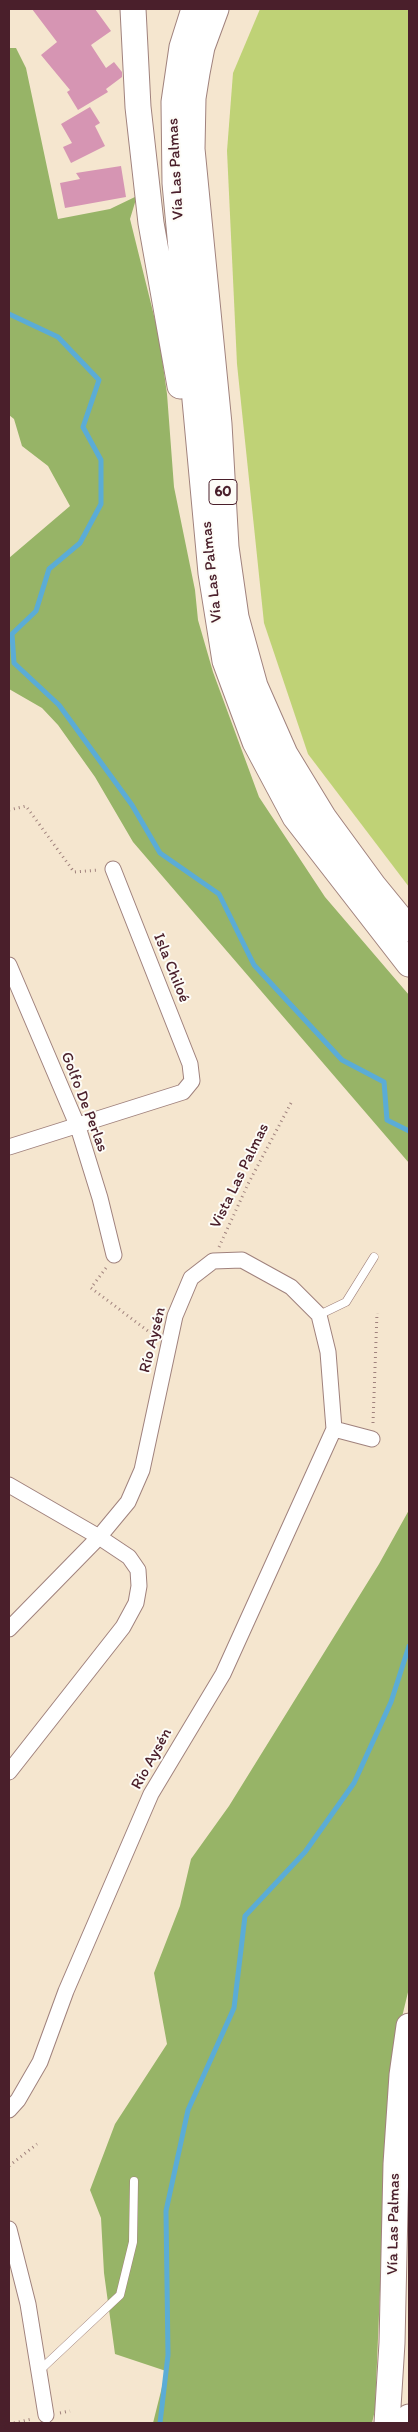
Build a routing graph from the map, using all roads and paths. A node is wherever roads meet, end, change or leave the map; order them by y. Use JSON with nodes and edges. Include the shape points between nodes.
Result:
{"nodes":[{"id":1,"x":132,"y":9,"type":"edge"},
{"id":2,"x":194,"y":9,"type":"edge"},
{"id":3,"x":216,"y":9,"type":"edge"},
{"id":4,"x":206,"y":518,"type":"junction"},
{"id":5,"x":9,"y":810,"type":"edge"},
{"id":6,"x":113,"y":869,"type":"joint"},
{"id":7,"x":409,"y":930,"type":"edge"},
{"id":8,"x":9,"y":964,"type":"edge"},
{"id":9,"x":409,"y":964,"type":"edge"},
{"id":10,"x":291,"y":1103,"type":"dead end"},
{"id":11,"x":78,"y":1127,"type":"junction"},
{"id":12,"x":9,"y":1147,"type":"edge"},
{"id":13,"x":114,"y":1256,"type":"joint"},
{"id":14,"x":374,"y":1257,"type":"dead end"},
{"id":15,"x":213,"y":1261,"type":"junction"},
{"id":16,"x":378,"y":1313,"type":"dead end"},
{"id":17,"x":319,"y":1315,"type":"junction"},
{"id":18,"x":168,"y":1346,"type":"junction"},
{"id":19,"x":334,"y":1429,"type":"junction"},
{"id":20,"x":372,"y":1439,"type":"joint"},
{"id":21,"x":9,"y":1486,"type":"edge"},
{"id":22,"x":99,"y":1537,"type":"junction"},
{"id":23,"x":9,"y":1629,"type":"edge"},
{"id":24,"x":9,"y":1772,"type":"edge"},
{"id":25,"x":409,"y":2026,"type":"edge"},
{"id":26,"x":9,"y":2110,"type":"edge"},
{"id":27,"x":37,"y":2144,"type":"dead end"},
{"id":28,"x":9,"y":2166,"type":"edge"},
{"id":29,"x":134,"y":2181,"type":"dead end"},
{"id":30,"x":9,"y":2229,"type":"edge"},
{"id":31,"x":39,"y":2371,"type":"junction"},
{"id":32,"x":46,"y":2415,"type":"dead end"},
{"id":33,"x":409,"y":2417,"type":"edge"},
{"id":34,"x":387,"y":2423,"type":"edge"},
{"id":35,"x":409,"y":2423,"type":"edge"}],
"edges":[{"from":1,"to":4,"type":"highway","via":[[138,107],[151,223]]},
{"from":2,"to":4,"type":"highway","name":"Vía Las Palmas","number":"60","via":[[177,74],[174,183]]},
{"from":3,"to":7,"type":"highway","name":"Vía Las Palmas","number":"60","via":[[197,72],[192,149],[219,424],[226,547],[236,617],[255,686],[285,754],[324,818]]},
{"from":4,"to":9,"type":"highway","name":"Vía Las Palmas","number":"60","via":[[225,661],[255,742],[295,817]]},
{"from":5,"to":6,"type":"path","via":[[26,806],[74,872]]},
{"from":6,"to":11,"type":"street","name":"Isla Chiloé","via":[[190,1064],[192,1081],[184,1092]]},
{"from":8,"to":11,"type":"street","name":"Golfo De Perlas"},
{"from":10,"to":15,"type":"path","name":"Vista Las Palmas","via":[[248,1184]]},
{"from":11,"to":12,"type":"street"},
{"from":11,"to":13,"type":"street","name":"Golfo De Perlas"},
{"from":13,"to":18,"type":"path","via":[[91,1288]]},
{"from":14,"to":17,"type":"lane","via":[[346,1302]]},
{"from":15,"to":17,"type":"street","via":[[242,1260],[291,1287]]},
{"from":15,"to":18,"type":"street","name":"Río Aysén","via":[[190,1278],[175,1316]]},
{"from":16,"to":20,"type":"path"},
{"from":17,"to":19,"type":"street","name":"Río Aysén","via":[[328,1352]]},
{"from":18,"to":22,"type":"street","name":"Río Aysén","via":[[142,1470],[128,1502]]},
{"from":19,"to":20,"type":"street"},
{"from":19,"to":26,"type":"street","name":"Río Aysén","via":[[223,1674],[151,1794],[66,1991],[40,2062]]},
{"from":21,"to":22,"type":"street"},
{"from":22,"to":23,"type":"street","name":"Río Aysén"},
{"from":22,"to":24,"type":"street","via":[[129,1557],[138,1570],[136,1603],[123,1627]]},
{"from":25,"to":34,"type":"highway","name":"Vía Las Palmas","via":[[396,2164]]},
{"from":27,"to":28,"type":"path"},
{"from":29,"to":31,"type":"lane","via":[[133,2242],[120,2295]]},
{"from":30,"to":31,"type":"street","via":[[28,2304]]},
{"from":31,"to":32,"type":"street"},
{"from":33,"to":35,"type":"highway"}]}
